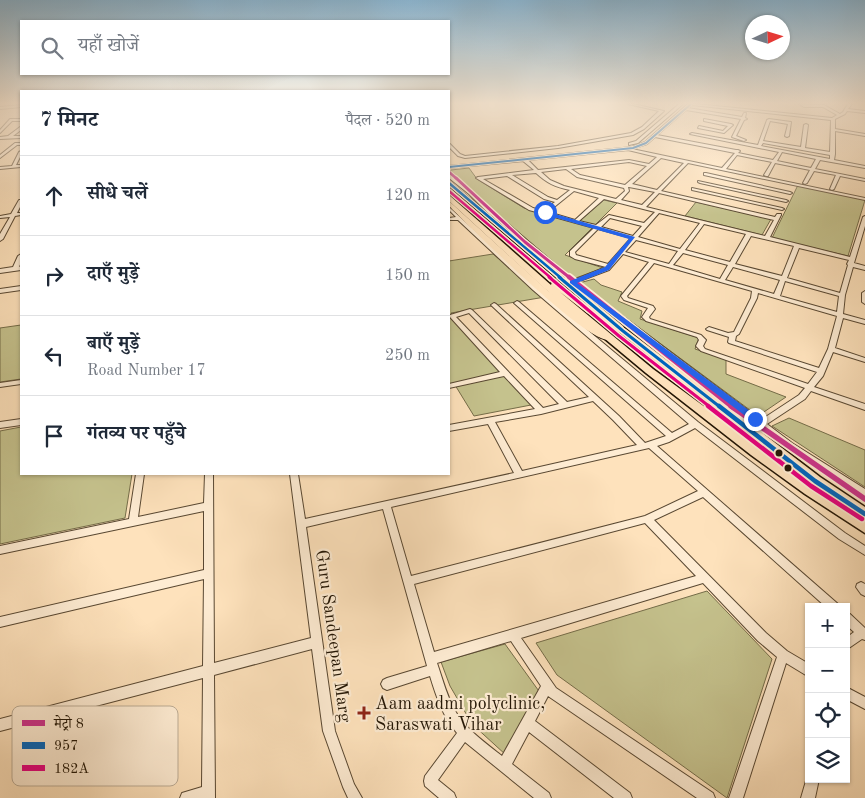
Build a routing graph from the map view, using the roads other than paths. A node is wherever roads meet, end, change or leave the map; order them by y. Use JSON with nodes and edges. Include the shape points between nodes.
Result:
{"nodes":[{"id":1,"x":588,"y":141,"type":"edge"},
{"id":2,"x":638,"y":141,"type":"edge"},
{"id":3,"x":647,"y":141,"type":"edge"},
{"id":4,"x":680,"y":141,"type":"edge"},
{"id":5,"x":730,"y":141,"type":"edge"},
{"id":6,"x":803,"y":141,"type":"edge"},
{"id":7,"x":833,"y":141,"type":"edge"},
{"id":8,"x":684,"y":142,"type":"joint"},
{"id":9,"x":20,"y":144,"type":"edge"},
{"id":10,"x":744,"y":144,"type":"junction"},
{"id":11,"x":760,"y":144,"type":"junction"},
{"id":12,"x":450,"y":146,"type":"edge"},
{"id":13,"x":625,"y":147,"type":"junction"},
{"id":14,"x":633,"y":148,"type":"junction"},
{"id":15,"x":802,"y":149,"type":"junction"},
{"id":16,"x":781,"y":151,"type":"junction"},
{"id":17,"x":737,"y":153,"type":"junction"},
{"id":18,"x":20,"y":154,"type":"edge"},
{"id":19,"x":582,"y":154,"type":"junction"},
{"id":20,"x":833,"y":154,"type":"junction"},
{"id":21,"x":522,"y":156,"type":"junction"},
{"id":22,"x":661,"y":156,"type":"junction"},
{"id":23,"x":0,"y":157,"type":"edge"},
{"id":24,"x":819,"y":158,"type":"junction"},
{"id":25,"x":832,"y":161,"type":"junction"},
{"id":26,"x":687,"y":162,"type":"junction"},
{"id":27,"x":774,"y":162,"type":"junction"},
{"id":28,"x":0,"y":163,"type":"edge"},
{"id":29,"x":14,"y":164,"type":"junction"},
{"id":30,"x":598,"y":164,"type":"junction"},
{"id":31,"x":20,"y":166,"type":"edge"},
{"id":32,"x":450,"y":166,"type":"edge"},
{"id":33,"x":650,"y":166,"type":"junction"},
{"id":34,"x":712,"y":167,"type":"junction"},
{"id":35,"x":865,"y":167,"type":"edge"},
{"id":36,"x":0,"y":168,"type":"edge"},
{"id":37,"x":567,"y":168,"type":"junction"},
{"id":38,"x":724,"y":168,"type":"junction"},
{"id":39,"x":813,"y":170,"type":"junction"},
{"id":40,"x":538,"y":171,"type":"junction"},
{"id":41,"x":706,"y":174,"type":"junction"},
{"id":42,"x":508,"y":175,"type":"junction"},
{"id":43,"x":766,"y":175,"type":"junction"},
{"id":44,"x":838,"y":175,"type":"junction"},
{"id":45,"x":450,"y":177,"type":"edge"},
{"id":46,"x":865,"y":180,"type":"edge"},
{"id":47,"x":700,"y":182,"type":"junction"},
{"id":48,"x":795,"y":184,"type":"junction"},
{"id":49,"x":805,"y":184,"type":"junction"},
{"id":50,"x":450,"y":185,"type":"edge"},
{"id":51,"x":627,"y":186,"type":"junction"},
{"id":52,"x":694,"y":189,"type":"junction"},
{"id":53,"x":832,"y":189,"type":"junction"},
{"id":54,"x":450,"y":190,"type":"edge"},
{"id":55,"x":573,"y":190,"type":"junction"},
{"id":56,"x":658,"y":192,"type":"junction"},
{"id":57,"x":790,"y":193,"type":"junction"},
{"id":58,"x":603,"y":197,"type":"junction"},
{"id":59,"x":450,"y":198,"type":"edge"},
{"id":60,"x":686,"y":198,"type":"junction"},
{"id":61,"x":865,"y":198,"type":"edge"},
{"id":62,"x":617,"y":201,"type":"junction"},
{"id":63,"x":786,"y":201,"type":"junction"},
{"id":64,"x":559,"y":202,"type":"junction"},
{"id":65,"x":450,"y":204,"type":"edge"},
{"id":66,"x":643,"y":207,"type":"junction"},
{"id":67,"x":450,"y":209,"type":"edge"},
{"id":68,"x":782,"y":209,"type":"junction"},
{"id":69,"x":658,"y":211,"type":"junction"},
{"id":70,"x":17,"y":212,"type":"edge"},
{"id":71,"x":545,"y":212,"type":"junction"},
{"id":72,"x":0,"y":213,"type":"edge"},
{"id":73,"x":0,"y":217,"type":"edge"},
{"id":74,"x":460,"y":218,"type":"junction"},
{"id":75,"x":865,"y":218,"type":"edge"},
{"id":76,"x":450,"y":219,"type":"edge"},
{"id":77,"x":777,"y":219,"type":"junction"},
{"id":78,"x":576,"y":221,"type":"junction"},
{"id":79,"x":703,"y":222,"type":"junction"},
{"id":80,"x":645,"y":225,"type":"junction"},
{"id":81,"x":596,"y":228,"type":"junction"},
{"id":82,"x":863,"y":228,"type":"edge"},
{"id":83,"x":749,"y":234,"type":"junction"},
{"id":84,"x":0,"y":238,"type":"edge"},
{"id":85,"x":633,"y":238,"type":"junction"},
{"id":86,"x":768,"y":238,"type":"junction"},
{"id":87,"x":858,"y":239,"type":"junction"},
{"id":88,"x":865,"y":240,"type":"edge"},
{"id":89,"x":797,"y":246,"type":"junction"},
{"id":90,"x":681,"y":251,"type":"junction"},
{"id":91,"x":620,"y":252,"type":"junction"},
{"id":92,"x":653,"y":261,"type":"junction"},
{"id":93,"x":851,"y":262,"type":"junction"},
{"id":94,"x":732,"y":264,"type":"junction"},
{"id":95,"x":609,"y":266,"type":"junction"},
{"id":96,"x":670,"y":266,"type":"junction"},
{"id":97,"x":18,"y":268,"type":"edge"},
{"id":98,"x":865,"y":268,"type":"edge"},
{"id":99,"x":0,"y":271,"type":"edge"},
{"id":100,"x":784,"y":279,"type":"junction"},
{"id":101,"x":722,"y":281,"type":"junction"},
{"id":102,"x":569,"y":283,"type":"junction"},
{"id":103,"x":20,"y":288,"type":"edge"},
{"id":104,"x":755,"y":290,"type":"junction"},
{"id":105,"x":0,"y":291,"type":"edge"},
{"id":106,"x":865,"y":293,"type":"edge"},
{"id":107,"x":842,"y":295,"type":"junction"},
{"id":108,"x":776,"y":297,"type":"junction"},
{"id":109,"x":865,"y":302,"type":"edge"},
{"id":110,"x":517,"y":303,"type":"dead end"},
{"id":111,"x":494,"y":305,"type":"dead end"},
{"id":112,"x":840,"y":315,"type":"junction"},
{"id":113,"x":865,"y":322,"type":"edge"},
{"id":114,"x":709,"y":329,"type":"dead end"},
{"id":115,"x":623,"y":331,"type":"junction"},
{"id":116,"x":733,"y":336,"type":"junction"},
{"id":117,"x":618,"y":345,"type":"junction"},
{"id":118,"x":831,"y":349,"type":"junction"},
{"id":119,"x":865,"y":360,"type":"edge"},
{"id":120,"x":821,"y":372,"type":"junction"},
{"id":121,"x":506,"y":373,"type":"junction"},
{"id":122,"x":20,"y":382,"type":"edge"},
{"id":123,"x":0,"y":385,"type":"edge"},
{"id":124,"x":450,"y":386,"type":"edge"},
{"id":125,"x":810,"y":388,"type":"junction"},
{"id":126,"x":594,"y":398,"type":"junction"},
{"id":127,"x":565,"y":405,"type":"junction"},
{"id":128,"x":865,"y":407,"type":"edge"},
{"id":129,"x":542,"y":411,"type":"junction"},
{"id":130,"x":490,"y":420,"type":"junction"},
{"id":131,"x":20,"y":422,"type":"edge"},
{"id":132,"x":695,"y":424,"type":"junction"},
{"id":133,"x":761,"y":424,"type":"junction"},
{"id":134,"x":0,"y":425,"type":"edge"},
{"id":135,"x":450,"y":428,"type":"edge"},
{"id":136,"x":672,"y":437,"type":"junction"},
{"id":137,"x":647,"y":446,"type":"junction"},
{"id":138,"x":519,"y":474,"type":"junction"},
{"id":139,"x":140,"y":475,"type":"edge"},
{"id":140,"x":209,"y":475,"type":"edge"},
{"id":141,"x":294,"y":475,"type":"edge"},
{"id":142,"x":705,"y":492,"type":"junction"},
{"id":143,"x":865,"y":493,"type":"edge"},
{"id":144,"x":386,"y":505,"type":"junction"},
{"id":145,"x":209,"y":506,"type":"junction"},
{"id":146,"x":865,"y":514,"type":"edge"},
{"id":147,"x":648,"y":519,"type":"junction"},
{"id":148,"x":133,"y":522,"type":"junction"},
{"id":149,"x":301,"y":524,"type":"junction"},
{"id":150,"x":865,"y":527,"type":"edge"},
{"id":151,"x":0,"y":550,"type":"edge"},
{"id":152,"x":865,"y":551,"type":"edge"},
{"id":153,"x":209,"y":573,"type":"junction"},
{"id":154,"x":705,"y":578,"type":"junction"},
{"id":155,"x":408,"y":580,"type":"junction"},
{"id":156,"x":830,"y":603,"type":"edge"},
{"id":157,"x":850,"y":621,"type":"edge"},
{"id":158,"x":0,"y":622,"type":"edge"},
{"id":159,"x":864,"y":633,"type":"edge"},
{"id":160,"x":513,"y":635,"type":"junction"},
{"id":161,"x":317,"y":642,"type":"junction"},
{"id":162,"x":850,"y":642,"type":"edge"},
{"id":163,"x":783,"y":655,"type":"junction"},
{"id":164,"x":433,"y":664,"type":"junction"},
{"id":165,"x":805,"y":669,"type":"edge"},
{"id":166,"x":209,"y":670,"type":"junction"},
{"id":167,"x":387,"y":684,"type":"dead end"},
{"id":168,"x":548,"y":685,"type":"junction"},
{"id":169,"x":850,"y":695,"type":"edge"},
{"id":170,"x":865,"y":704,"type":"edge"},
{"id":171,"x":72,"y":706,"type":"edge"},
{"id":172,"x":527,"y":723,"type":"junction"},
{"id":173,"x":465,"y":732,"type":"junction"},
{"id":174,"x":504,"y":766,"type":"junction"},
{"id":175,"x":812,"y":783,"type":"edge"},
{"id":176,"x":208,"y":795,"type":"edge"},
{"id":177,"x":187,"y":798,"type":"edge"},
{"id":178,"x":354,"y":798,"type":"edge"},
{"id":179,"x":449,"y":798,"type":"edge"},
{"id":180,"x":544,"y":798,"type":"edge"},
{"id":181,"x":625,"y":798,"type":"edge"},
{"id":182,"x":708,"y":798,"type":"edge"},
{"id":183,"x":736,"y":798,"type":"edge"},
{"id":184,"x":808,"y":798,"type":"edge"}],
"edges":[{"from":1,"to":21,"type":"street"},
{"from":2,"to":13,"type":"street"},
{"from":3,"to":14,"type":"street"},
{"from":4,"to":8,"type":"street"},
{"from":5,"to":10,"type":"street"},
{"from":6,"to":15,"type":"street"},
{"from":7,"to":20,"type":"street"},
{"from":8,"to":17,"type":"street"},
{"from":9,"to":23,"type":"street"},
{"from":10,"to":11,"type":"street"},
{"from":10,"to":17,"type":"street"},
{"from":11,"to":15,"type":"street"},
{"from":11,"to":16,"type":"street"},
{"from":12,"to":21,"type":"street","via":[[465,157]]},
{"from":13,"to":14,"type":"street"},
{"from":13,"to":19,"type":"street"},
{"from":13,"to":21,"type":"street"},
{"from":13,"to":22,"type":"street"},
{"from":14,"to":38,"type":"street"},
{"from":15,"to":20,"type":"street"},
{"from":16,"to":24,"type":"street"},
{"from":16,"to":27,"type":"street"},
{"from":17,"to":27,"type":"street"},
{"from":17,"to":38,"type":"street"},
{"from":18,"to":29,"type":"street"},
{"from":19,"to":21,"type":"street"},
{"from":19,"to":30,"type":"street"},
{"from":20,"to":25,"type":"street"},
{"from":21,"to":32,"type":"street"},
{"from":21,"to":40,"type":"street"},
{"from":22,"to":26,"type":"street"},
{"from":22,"to":33,"type":"street"},
{"from":24,"to":25,"type":"street"},
{"from":24,"to":39,"type":"street"},
{"from":25,"to":35,"type":"street"},
{"from":26,"to":34,"type":"street"},
{"from":26,"to":56,"type":"street"},
{"from":27,"to":39,"type":"street"},
{"from":27,"to":43,"type":"street"},
{"from":28,"to":29,"type":"street"},
{"from":29,"to":31,"type":"street"},
{"from":29,"to":36,"type":"street"},
{"from":30,"to":33,"type":"street","via":[[629,161]]},
{"from":30,"to":37,"type":"street"},
{"from":33,"to":51,"type":"street"},
{"from":34,"to":38,"type":"street"},
{"from":34,"to":41,"type":"street"},
{"from":37,"to":40,"type":"street"},
{"from":37,"to":51,"type":"street","via":[[578,176]]},
{"from":38,"to":43,"type":"street"},
{"from":38,"to":48,"type":"street"},
{"from":39,"to":44,"type":"street"},
{"from":39,"to":49,"type":"street"},
{"from":40,"to":42,"type":"street"},
{"from":40,"to":55,"type":"street","via":[[548,181]]},
{"from":41,"to":47,"type":"street"},
{"from":41,"to":57,"type":"street"},
{"from":42,"to":64,"type":"street","via":[[546,198]]},
{"from":42,"to":71,"type":"street","via":[[478,178],[526,206]]},
{"from":43,"to":49,"type":"street"},
{"from":44,"to":46,"type":"street"},
{"from":44,"to":53,"type":"street"},
{"from":45,"to":102,"type":"street","via":[[472,193]]},
{"from":47,"to":52,"type":"street"},
{"from":47,"to":63,"type":"street"},
{"from":48,"to":57,"type":"street"},
{"from":48,"to":61,"type":"street"},
{"from":49,"to":53,"type":"street"},
{"from":50,"to":102,"type":"main road"},
{"from":51,"to":56,"type":"street"},
{"from":51,"to":62,"type":"street","via":[[627,191]]},
{"from":52,"to":60,"type":"street"},
{"from":52,"to":68,"type":"street"},
{"from":53,"to":61,"type":"street"},
{"from":54,"to":115,"type":"highway","via":[[531,265],[590,311]]},
{"from":55,"to":58,"type":"street"},
{"from":55,"to":64,"type":"street"},
{"from":56,"to":60,"type":"street"},
{"from":56,"to":66,"type":"street"},
{"from":57,"to":63,"type":"street"},
{"from":58,"to":62,"type":"street"},
{"from":58,"to":78,"type":"street"},
{"from":59,"to":117,"type":"highway","via":[[512,256]]},
{"from":60,"to":77,"type":"street"},
{"from":62,"to":66,"type":"street"},
{"from":63,"to":68,"type":"street"},
{"from":64,"to":71,"type":"street"},
{"from":65,"to":117,"type":"main road","via":[[544,293]]},
{"from":66,"to":69,"type":"street"},
{"from":67,"to":74,"type":"street"},
{"from":68,"to":77,"type":"street"},
{"from":69,"to":79,"type":"street"},
{"from":69,"to":80,"type":"street"},
{"from":70,"to":72,"type":"street"},
{"from":70,"to":73,"type":"street"},
{"from":70,"to":84,"type":"street"},
{"from":71,"to":78,"type":"street"},
{"from":74,"to":76,"type":"street"},
{"from":74,"to":132,"type":"street","via":[[535,289]]},
{"from":75,"to":82,"type":"street"},
{"from":77,"to":86,"type":"street"},
{"from":78,"to":81,"type":"street"},
{"from":79,"to":83,"type":"street"},
{"from":79,"to":90,"type":"street"},
{"from":80,"to":81,"type":"street","via":[[609,216]]},
{"from":80,"to":85,"type":"street"},
{"from":81,"to":85,"type":"street"},
{"from":81,"to":95,"type":"street","via":[[572,254]]},
{"from":82,"to":87,"type":"street"},
{"from":83,"to":86,"type":"street"},
{"from":83,"to":94,"type":"street"},
{"from":85,"to":90,"type":"street"},
{"from":85,"to":91,"type":"street"},
{"from":86,"to":89,"type":"street"},
{"from":87,"to":88,"type":"street"},
{"from":87,"to":93,"type":"street"},
{"from":89,"to":93,"type":"street"},
{"from":89,"to":100,"type":"street"},
{"from":90,"to":94,"type":"street"},
{"from":90,"to":96,"type":"street"},
{"from":91,"to":92,"type":"street"},
{"from":91,"to":95,"type":"street"},
{"from":92,"to":96,"type":"street"},
{"from":92,"to":125,"type":"street","via":[[624,296],[651,308],[646,317],[648,320],[699,336],[704,350]]},
{"from":93,"to":98,"type":"street"},
{"from":93,"to":107,"type":"street"},
{"from":94,"to":100,"type":"street"},
{"from":94,"to":101,"type":"street"},
{"from":95,"to":102,"type":"street","via":[[604,271]]},
{"from":96,"to":101,"type":"street"},
{"from":97,"to":99,"type":"street"},
{"from":100,"to":107,"type":"street"},
{"from":100,"to":108,"type":"street"},
{"from":101,"to":104,"type":"street"},
{"from":102,"to":115,"type":"main road"},
{"from":102,"to":133,"type":"street"},
{"from":103,"to":105,"type":"street"},
{"from":104,"to":108,"type":"street"},
{"from":104,"to":116,"type":"street","via":[[739,330]]},
{"from":106,"to":109,"type":"street"},
{"from":107,"to":112,"type":"street"},
{"from":108,"to":112,"type":"street"},
{"from":110,"to":136,"type":"street"},
{"from":111,"to":126,"type":"street"},
{"from":112,"to":113,"type":"street"},
{"from":112,"to":118,"type":"street"},
{"from":114,"to":116,"type":"street"},
{"from":115,"to":146,"type":"highway","via":[[815,481]]},
{"from":116,"to":120,"type":"street","via":[[731,342]]},
{"from":117,"to":150,"type":"highway","via":[[805,488]]},
{"from":118,"to":119,"type":"street"},
{"from":118,"to":120,"type":"street"},
{"from":120,"to":125,"type":"street"},
{"from":121,"to":124,"type":"street"},
{"from":121,"to":127,"type":"street","via":[[452,316],[470,310]]},
{"from":121,"to":129,"type":"street"},
{"from":122,"to":123,"type":"street"},
{"from":125,"to":128,"type":"street"},
{"from":125,"to":133,"type":"street","via":[[796,402]]},
{"from":126,"to":127,"type":"street"},
{"from":126,"to":137,"type":"street"},
{"from":127,"to":129,"type":"street"},
{"from":129,"to":130,"type":"street"},
{"from":130,"to":135,"type":"street"},
{"from":130,"to":138,"type":"street"},
{"from":131,"to":134,"type":"street"},
{"from":132,"to":136,"type":"street"},
{"from":132,"to":152,"type":"street"},
{"from":133,"to":143,"type":"street"},
{"from":136,"to":137,"type":"street"},
{"from":137,"to":138,"type":"street"},
{"from":137,"to":142,"type":"street"},
{"from":138,"to":144,"type":"street"},
{"from":139,"to":148,"type":"street"},
{"from":140,"to":145,"type":"street"},
{"from":141,"to":149,"type":"street","name":"Guru Sandeepan Marg"},
{"from":142,"to":147,"type":"street"},
{"from":142,"to":156,"type":"street"},
{"from":144,"to":149,"type":"street"},
{"from":144,"to":155,"type":"street"},
{"from":145,"to":148,"type":"street"},
{"from":145,"to":153,"type":"street"},
{"from":147,"to":154,"type":"street"},
{"from":147,"to":155,"type":"street"},
{"from":148,"to":151,"type":"street"},
{"from":149,"to":161,"type":"street","name":"Guru Sandeepan Marg"},
{"from":153,"to":158,"type":"street"},
{"from":153,"to":166,"type":"street"},
{"from":154,"to":160,"type":"street"},
{"from":154,"to":163,"type":"street"},
{"from":155,"to":164,"type":"street"},
{"from":157,"to":159,"type":"street"},
{"from":159,"to":162,"type":"street"},
{"from":160,"to":164,"type":"street"},
{"from":160,"to":168,"type":"street"},
{"from":161,"to":166,"type":"street"},
{"from":161,"to":178,"type":"street","name":"Guru Sandeepan Marg","via":[[329,731]]},
{"from":163,"to":165,"type":"street"},
{"from":163,"to":183,"type":"street"},
{"from":164,"to":167,"type":"street"},
{"from":164,"to":173,"type":"street","via":[[452,718]]},
{"from":166,"to":171,"type":"street"},
{"from":166,"to":176,"type":"street"},
{"from":168,"to":172,"type":"street"},
{"from":168,"to":182,"type":"street","via":[[552,692]]},
{"from":169,"to":170,"type":"street"},
{"from":172,"to":174,"type":"street"},
{"from":172,"to":181,"type":"street"},
{"from":173,"to":174,"type":"street"},
{"from":173,"to":179,"type":"street","via":[[430,781]]},
{"from":174,"to":180,"type":"street"},
{"from":175,"to":184,"type":"street"},
{"from":176,"to":177,"type":"street"}]}
